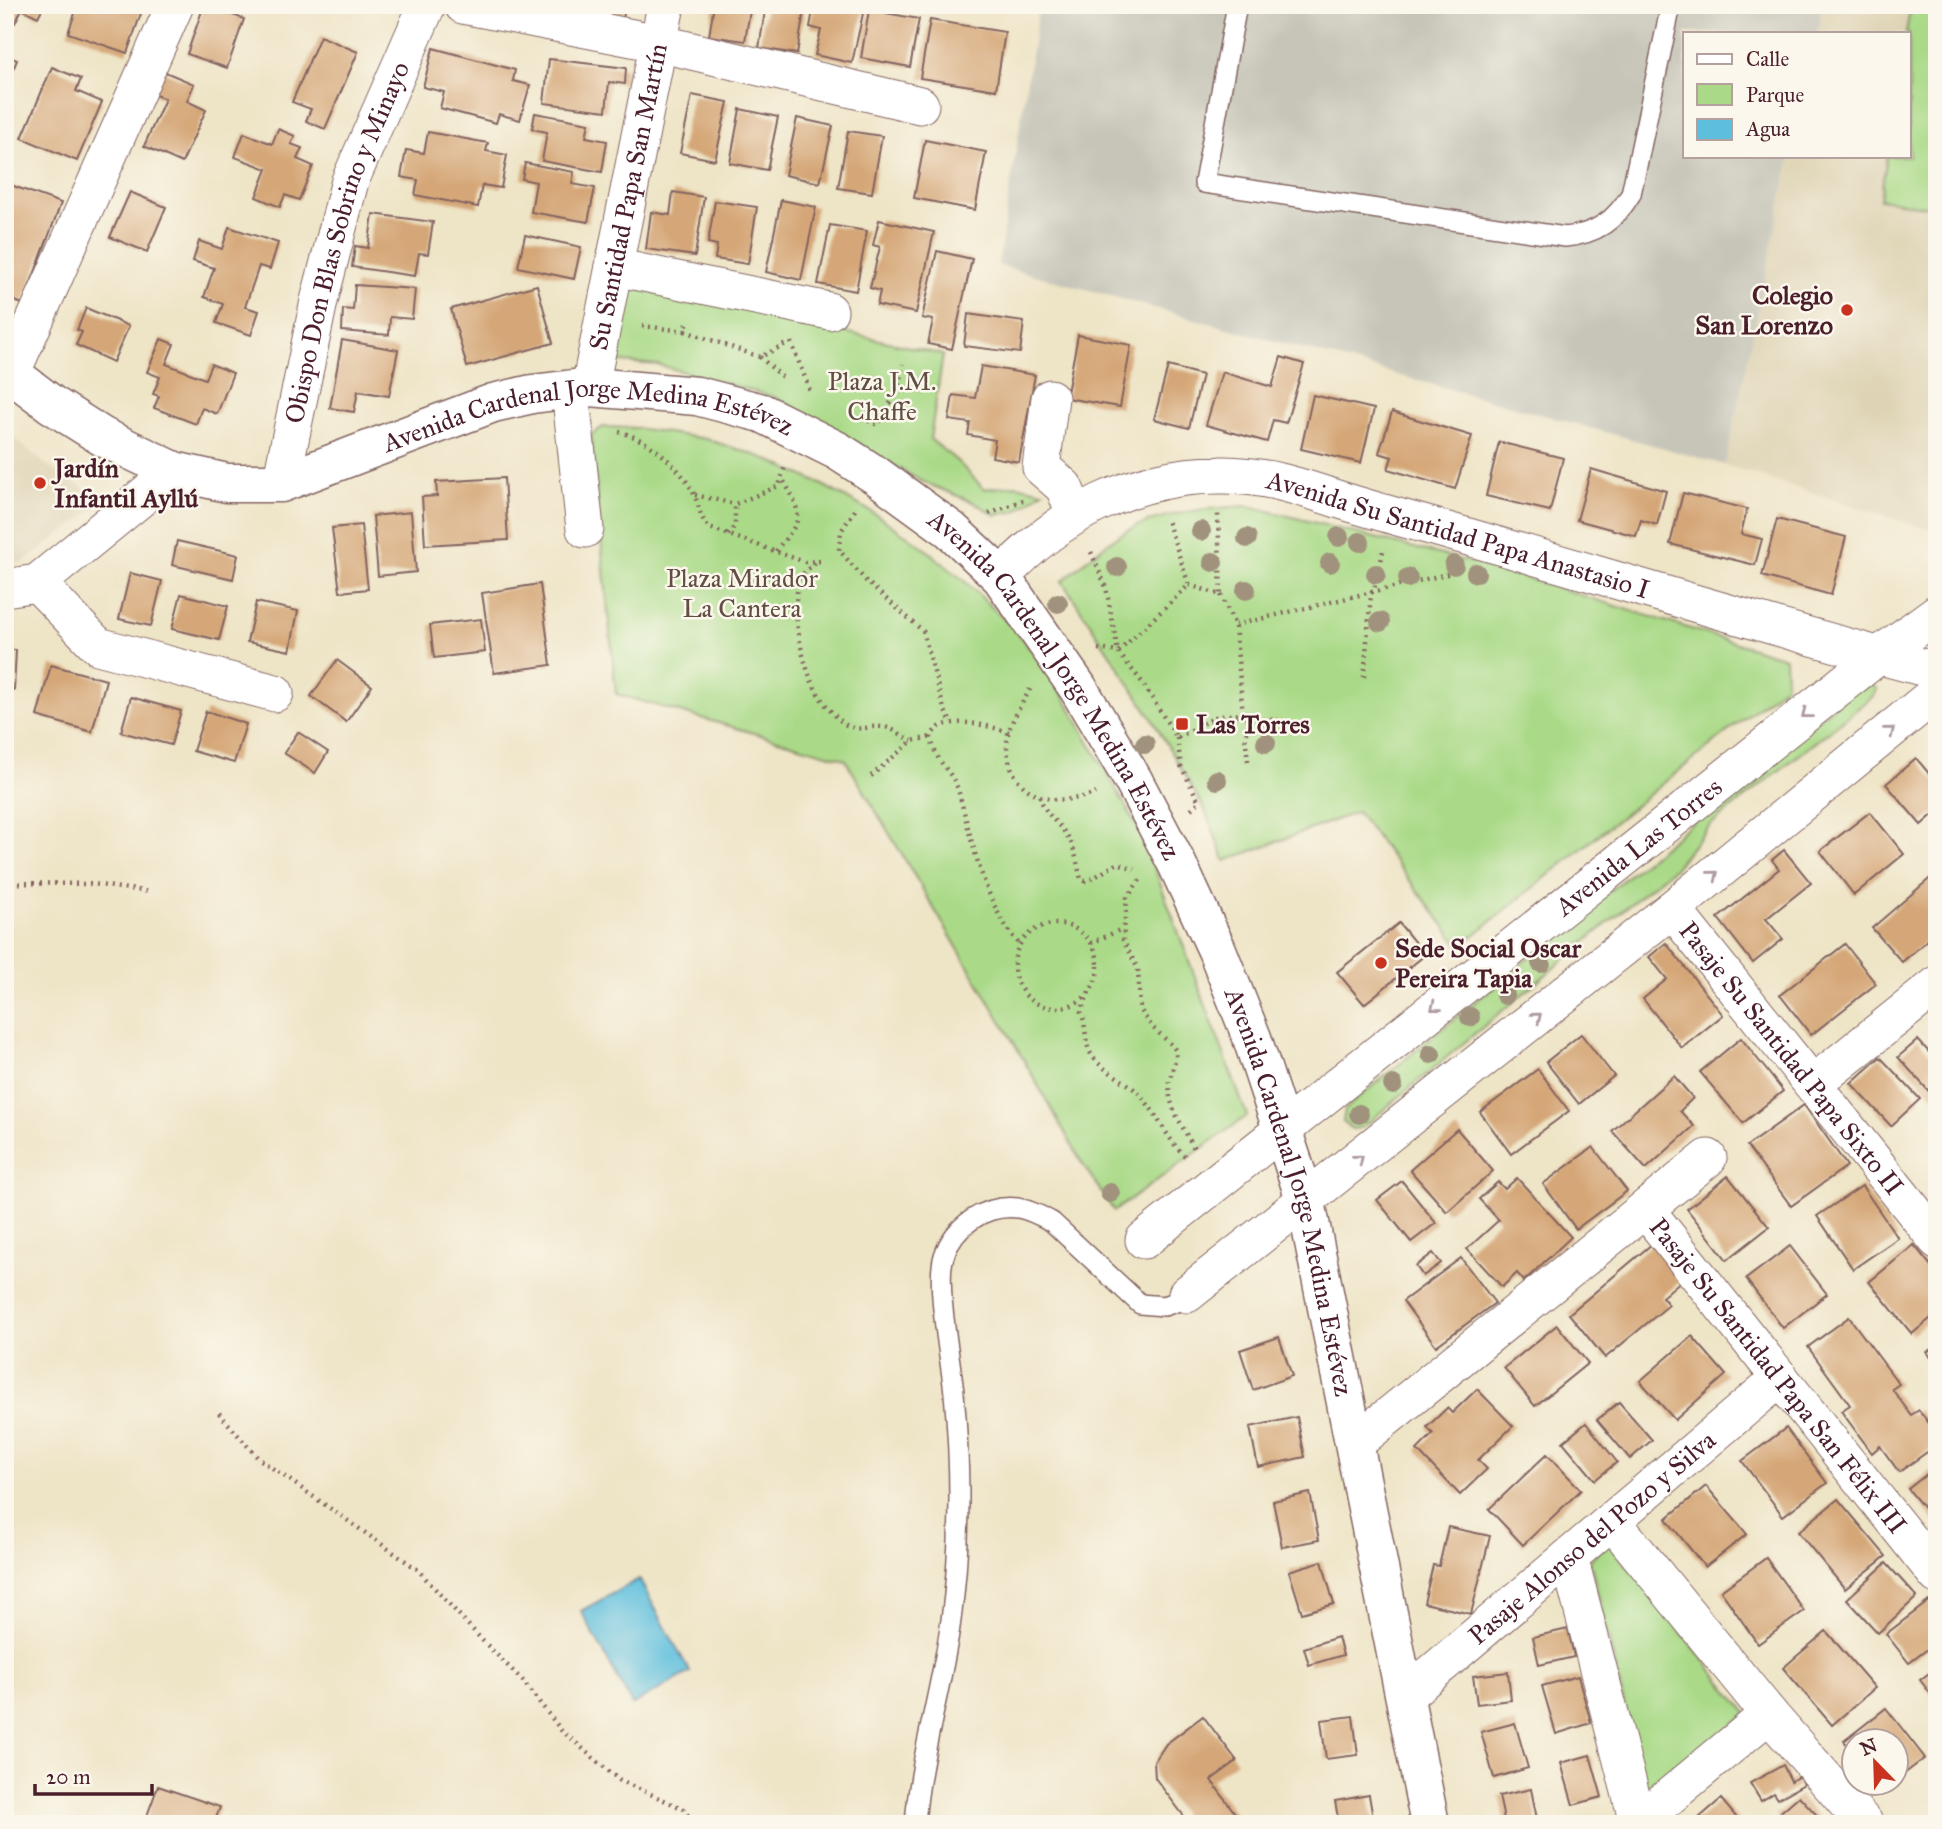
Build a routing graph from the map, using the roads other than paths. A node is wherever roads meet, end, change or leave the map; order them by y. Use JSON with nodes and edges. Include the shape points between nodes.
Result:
{"nodes":[{"id":1,"x":174,"y":5,"type":"edge"},
{"id":2,"x":427,"y":5,"type":"edge"},
{"id":3,"x":463,"y":5,"type":"edge"},
{"id":4,"x":666,"y":5,"type":"edge"},
{"id":5,"x":1237,"y":5,"type":"edge"},
{"id":6,"x":1671,"y":5,"type":"edge"},
{"id":7,"x":659,"y":43,"type":"junction"},
{"id":8,"x":920,"y":105,"type":"dead end"},
{"id":9,"x":614,"y":267,"type":"junction"},
{"id":10,"x":814,"y":308,"type":"road end"},
{"id":11,"x":8,"y":372,"type":"edge"},
{"id":12,"x":1050,"y":398,"type":"dead end"},
{"id":13,"x":578,"y":399,"type":"junction"},
{"id":14,"x":174,"y":471,"type":"junction"},
{"id":15,"x":281,"y":483,"type":"junction"},
{"id":16,"x":1070,"y":501,"type":"junction"},
{"id":17,"x":585,"y":529,"type":"dead end"},
{"id":18,"x":1001,"y":577,"type":"junction"},
{"id":19,"x":21,"y":585,"type":"edge"},
{"id":20,"x":1937,"y":613,"type":"edge"},
{"id":21,"x":1878,"y":656,"type":"junction"},
{"id":22,"x":1937,"y":671,"type":"edge"},
{"id":23,"x":1937,"y":692,"type":"edge"},
{"id":24,"x":275,"y":693,"type":"dead end"},
{"id":25,"x":1672,"y":909,"type":"junction"},
{"id":26,"x":1937,"y":985,"type":"edge"},
{"id":27,"x":1813,"y":1084,"type":"junction"},
{"id":28,"x":1283,"y":1128,"type":"junction"},
{"id":29,"x":1709,"y":1158,"type":"dead end"},
{"id":30,"x":1306,"y":1202,"type":"junction"},
{"id":31,"x":1646,"y":1210,"type":"junction"},
{"id":32,"x":1144,"y":1240,"type":"dead end"},
{"id":33,"x":1937,"y":1240,"type":"edge"},
{"id":34,"x":1187,"y":1294,"type":"joint"},
{"id":35,"x":1780,"y":1378,"type":"junction"},
{"id":36,"x":1354,"y":1444,"type":"junction"},
{"id":37,"x":1612,"y":1521,"type":"junction"},
{"id":38,"x":1569,"y":1557,"type":"junction"},
{"id":39,"x":1937,"y":1575,"type":"edge"},
{"id":40,"x":1405,"y":1696,"type":"junction"},
{"id":41,"x":1769,"y":1714,"type":"junction"},
{"id":42,"x":1637,"y":1823,"type":"edge"},
{"id":43,"x":915,"y":1824,"type":"edge"},
{"id":44,"x":1430,"y":1824,"type":"edge"},
{"id":45,"x":1865,"y":1824,"type":"edge"}],
"edges":[{"from":1,"to":11,"type":"street"},
{"from":2,"to":15,"type":"street","name":"Obispo Don Blas Sobrino y Minayo","via":[[350,181]]},
{"from":3,"to":7,"type":"street"},
{"from":4,"to":7,"type":"street","name":"Su Santidad Papa San Martín"},
{"from":5,"to":6,"type":"lane","via":[[1205,183],[1565,237],[1582,235],[1613,220],[1631,194]]},
{"from":7,"to":8,"type":"street"},
{"from":7,"to":9,"type":"street","name":"Su Santidad Papa San Martín"},
{"from":9,"to":10,"type":"street"},
{"from":9,"to":13,"type":"street","name":"Su Santidad Papa San Martín"},
{"from":11,"to":14,"type":"street","name":"Avenida Cardenal Jorge Medina Estévez","via":[[103,438]]},
{"from":12,"to":16,"type":"street","via":[[1041,467]]},
{"from":13,"to":15,"type":"street","name":"Avenida Cardenal Jorge Medina Estévez","via":[[493,403]]},
{"from":13,"to":17,"type":"street","name":"Su Santidad Papa San Martín"},
{"from":13,"to":18,"type":"street","name":"Avenida Cardenal Jorge Medina Estévez","via":[[666,392],[762,413],[877,476],[951,530]]},
{"from":14,"to":15,"type":"street","name":"Avenida Cardenal Jorge Medina Estévez","via":[[227,483]]},
{"from":14,"to":19,"type":"street"},
{"from":16,"to":18,"type":"street","name":"Avenida Su Santidad Papa Anastasio I"},
{"from":16,"to":21,"type":"street","name":"Avenida Su Santidad Papa Anastasio I","via":[[1217,474],[1273,479]]},
{"from":18,"to":28,"type":"street","name":"Avenida Cardenal Jorge Medina Estévez","via":[[1078,688],[1177,864],[1217,950]]},
{"from":19,"to":24,"type":"street","via":[[99,646]]},
{"from":20,"to":21,"type":"street","name":"Avenida Las Torres"},
{"from":21,"to":22,"type":"street","name":"Avenida Su Santidad Papa Anastasio I"},
{"from":21,"to":28,"type":"street","name":"Avenida Las Torres","one_way":true},
{"from":25,"to":23,"type":"street","one_way":true},
{"from":25,"to":27,"type":"street","name":"Pasaje Su Santidad Papa Sixto II"},
{"from":30,"to":25,"type":"street","one_way":true},
{"from":26,"to":27,"type":"street"},
{"from":27,"to":33,"type":"street","name":"Pasaje Su Santidad Papa Sixto II"},
{"from":28,"to":30,"type":"street","name":"Avenida Cardenal Jorge Medina Estévez"},
{"from":28,"to":32,"type":"street","name":"Avenida Las Torres"},
{"from":29,"to":31,"type":"street"},
{"from":30,"to":34,"type":"street"},
{"from":30,"to":36,"type":"street","name":"Avenida Cardenal Jorge Medina Estévez"},
{"from":31,"to":35,"type":"street","name":"Pasaje Su Santidad Papa San Félix III"},
{"from":31,"to":36,"type":"street"},
{"from":34,"to":43,"type":"lane","via":[[1164,1306],[1140,1304],[1052,1222],[1035,1212],[999,1208],[964,1225],[951,1240],[940,1278],[958,1451],[956,1566],[951,1621]]},
{"from":35,"to":37,"type":"street","name":"Pasaje Alonso del Pozo y Silva"},
{"from":35,"to":39,"type":"street","name":"Pasaje Su Santidad Papa San Félix III"},
{"from":36,"to":40,"type":"street","name":"Avenida Cardenal Jorge Medina Estévez"},
{"from":37,"to":38,"type":"street","name":"Pasaje Alonso del Pozo y Silva"},
{"from":37,"to":41,"type":"street"},
{"from":38,"to":40,"type":"street","name":"Pasaje Alonso del Pozo y Silva"},
{"from":38,"to":42,"type":"street"},
{"from":40,"to":44,"type":"street","name":"Avenida Cardenal Jorge Medina Estévez"},
{"from":41,"to":42,"type":"street"},
{"from":41,"to":45,"type":"street"}]}
